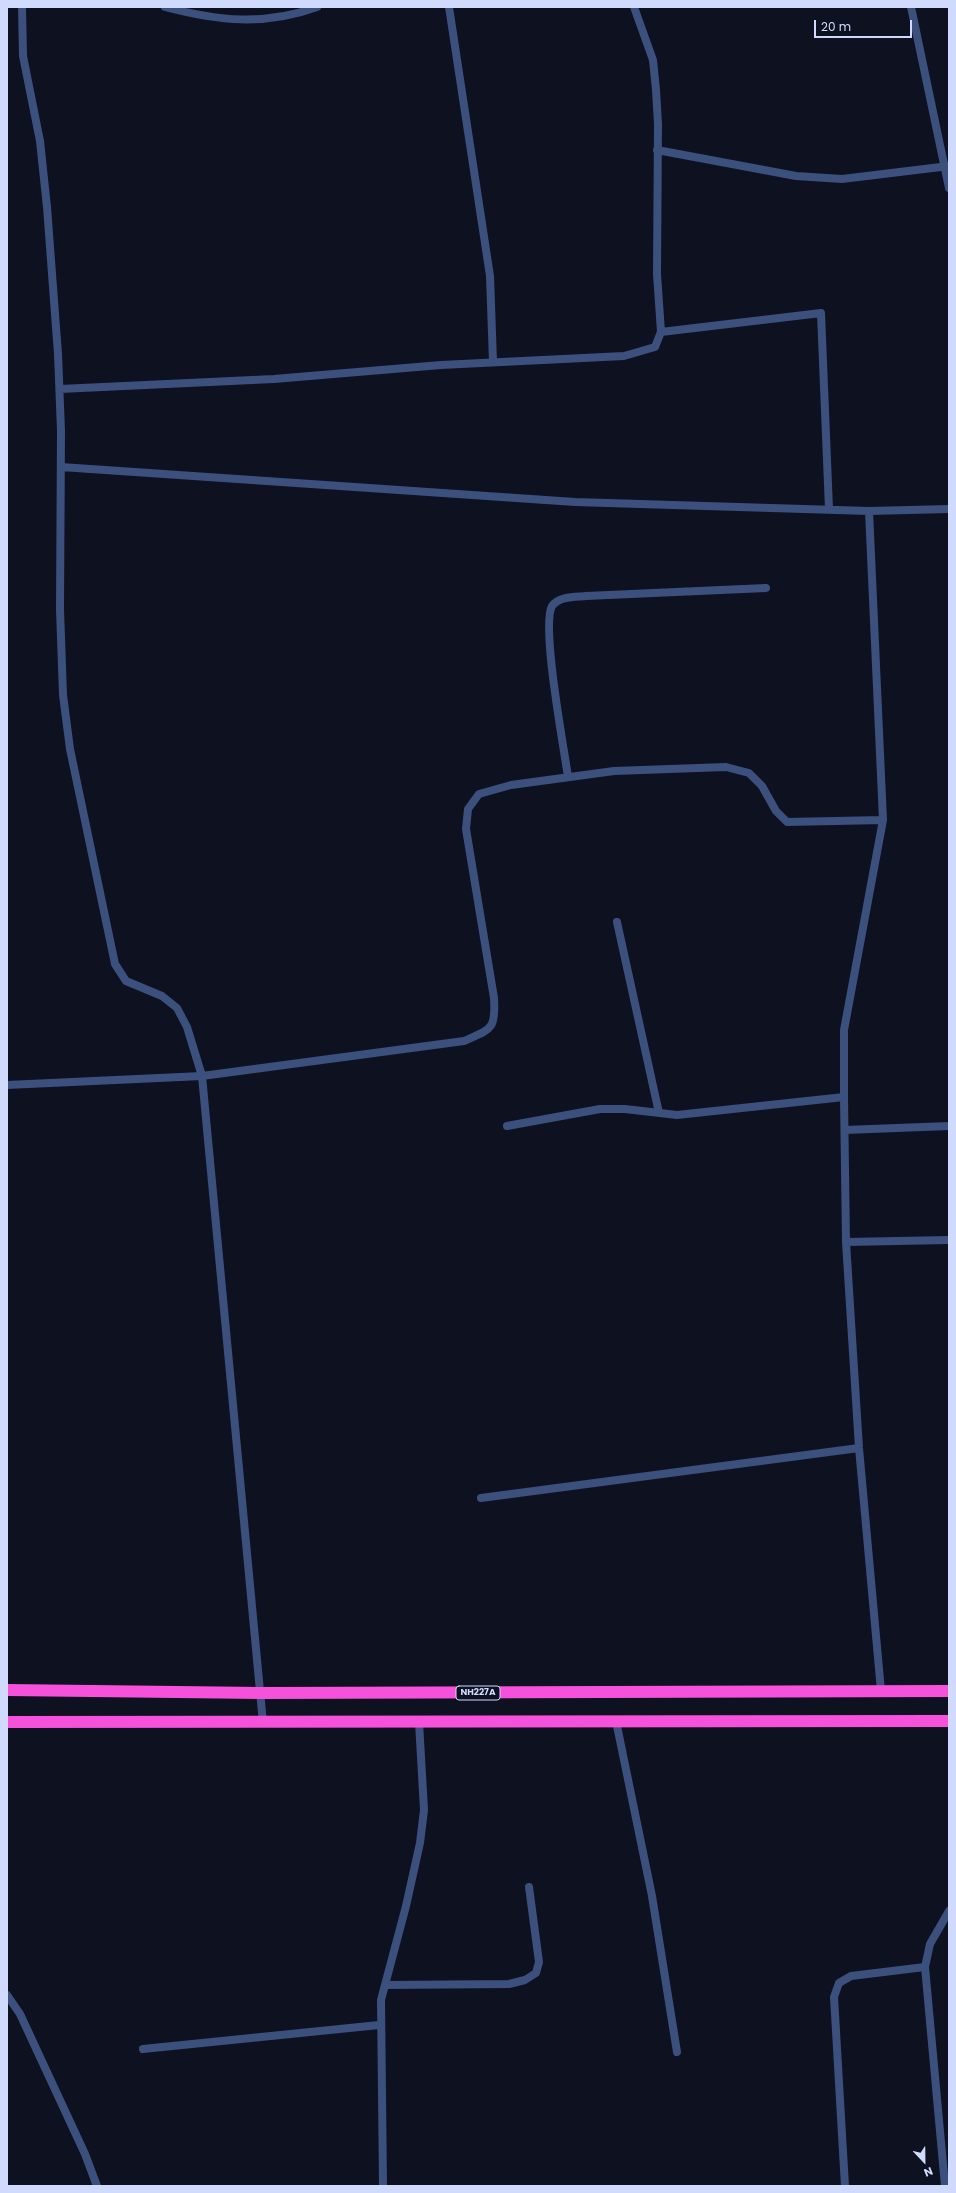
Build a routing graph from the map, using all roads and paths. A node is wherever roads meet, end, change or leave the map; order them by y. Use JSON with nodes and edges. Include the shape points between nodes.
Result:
{"nodes":[{"id":1,"x":22,"y":7,"type":"edge"},
{"id":2,"x":165,"y":7,"type":"edge"},
{"id":3,"x":317,"y":7,"type":"edge"},
{"id":4,"x":449,"y":7,"type":"edge"},
{"id":5,"x":634,"y":7,"type":"edge"},
{"id":6,"x":911,"y":7,"type":"edge"},
{"id":7,"x":658,"y":150,"type":"junction"},
{"id":8,"x":947,"y":166,"type":"edge"},
{"id":9,"x":949,"y":188,"type":"edge"},
{"id":10,"x":661,"y":332,"type":"junction"},
{"id":11,"x":493,"y":362,"type":"junction"},
{"id":12,"x":60,"y":389,"type":"junction"},
{"id":13,"x":61,"y":467,"type":"junction"},
{"id":14,"x":829,"y":509,"type":"junction"},
{"id":15,"x":949,"y":509,"type":"edge"},
{"id":16,"x":870,"y":511,"type":"junction"},
{"id":17,"x":766,"y":588,"type":"dead end"},
{"id":18,"x":568,"y":777,"type":"junction"},
{"id":19,"x":883,"y":820,"type":"junction"},
{"id":20,"x":617,"y":922,"type":"dead end"},
{"id":21,"x":202,"y":1076,"type":"junction"},
{"id":22,"x":7,"y":1085,"type":"edge"},
{"id":23,"x":844,"y":1097,"type":"junction"},
{"id":24,"x":659,"y":1113,"type":"junction"},
{"id":25,"x":507,"y":1126,"type":"dead end"},
{"id":26,"x":949,"y":1126,"type":"edge"},
{"id":27,"x":845,"y":1130,"type":"junction"},
{"id":28,"x":949,"y":1240,"type":"edge"},
{"id":29,"x":846,"y":1242,"type":"junction"},
{"id":30,"x":859,"y":1448,"type":"junction"},
{"id":31,"x":481,"y":1498,"type":"dead end"},
{"id":32,"x":7,"y":1690,"type":"edge"},
{"id":33,"x":881,"y":1691,"type":"junction"},
{"id":34,"x":949,"y":1691,"type":"edge"},
{"id":35,"x":261,"y":1693,"type":"junction"},
{"id":36,"x":616,"y":1721,"type":"junction"},
{"id":37,"x":949,"y":1721,"type":"edge"},
{"id":38,"x":7,"y":1722,"type":"edge"},
{"id":39,"x":420,"y":1722,"type":"junction"},
{"id":40,"x":262,"y":1723,"type":"junction"},
{"id":41,"x":529,"y":1887,"type":"dead end"},
{"id":42,"x":949,"y":1911,"type":"edge"},
{"id":43,"x":925,"y":1966,"type":"junction"},
{"id":44,"x":384,"y":1986,"type":"junction"},
{"id":45,"x":7,"y":1995,"type":"edge"},
{"id":46,"x":379,"y":2025,"type":"junction"},
{"id":47,"x":142,"y":2049,"type":"dead end"},
{"id":48,"x":677,"y":2052,"type":"dead end"},
{"id":49,"x":97,"y":2186,"type":"edge"},
{"id":50,"x":383,"y":2186,"type":"edge"},
{"id":51,"x":844,"y":2186,"type":"edge"},
{"id":52,"x":946,"y":2186,"type":"edge"}],
"edges":[{"from":1,"to":12,"type":"street","via":[[23,56],[40,141],[47,207]]},
{"from":2,"to":3,"type":"street","via":[[227,19],[270,20]]},
{"from":4,"to":11,"type":"street","via":[[490,276]]},
{"from":5,"to":7,"type":"street","via":[[653,60]]},
{"from":6,"to":8,"type":"street"},
{"from":7,"to":8,"type":"street","via":[[796,176],[842,179]]},
{"from":7,"to":10,"type":"street","via":[[657,274]]},
{"from":8,"to":9,"type":"street"},
{"from":10,"to":11,"type":"street","via":[[655,347],[624,356]]},
{"from":10,"to":14,"type":"street","via":[[822,312]]},
{"from":11,"to":12,"type":"street","via":[[274,379]]},
{"from":12,"to":13,"type":"street"},
{"from":13,"to":14,"type":"street","via":[[575,502]]},
{"from":13,"to":21,"type":"street","via":[[60,609],[63,695],[70,749],[110,946],[115,964],[126,981],[162,996],[177,1008],[187,1027]]},
{"from":14,"to":16,"type":"street"},
{"from":15,"to":16,"type":"street"},
{"from":16,"to":19,"type":"street"},
{"from":17,"to":18,"type":"street","via":[[562,598],[553,606],[549,616],[548,641]]},
{"from":18,"to":19,"type":"street","via":[[614,771],[726,767],[749,773],[762,786],[776,811],[787,822]]},
{"from":18,"to":21,"type":"street","via":[[511,785],[479,794],[468,809],[466,829],[496,1018],[487,1030],[464,1042]]},
{"from":19,"to":23,"type":"street","via":[[844,1030]]},
{"from":20,"to":24,"type":"street"},
{"from":21,"to":22,"type":"street"},
{"from":21,"to":35,"type":"street"},
{"from":23,"to":24,"type":"street","via":[[677,1115]]},
{"from":23,"to":27,"type":"street"},
{"from":24,"to":25,"type":"street","via":[[600,1109]]},
{"from":26,"to":27,"type":"street"},
{"from":27,"to":29,"type":"street"},
{"from":28,"to":29,"type":"street"},
{"from":29,"to":30,"type":"street"},
{"from":30,"to":31,"type":"street"},
{"from":30,"to":33,"type":"street"},
{"from":32,"to":35,"type":"highway","number":"NH227A"},
{"from":33,"to":34,"type":"highway","number":"NH227A"},
{"from":33,"to":35,"type":"highway","number":"NH227A"},
{"from":35,"to":40,"type":"street"},
{"from":36,"to":37,"type":"highway"},
{"from":36,"to":39,"type":"highway"},
{"from":36,"to":48,"type":"street","via":[[652,1896]]},
{"from":38,"to":40,"type":"highway"},
{"from":39,"to":40,"type":"highway"},
{"from":39,"to":44,"type":"street","via":[[424,1810],[420,1843]]},
{"from":41,"to":44,"type":"street","via":[[539,1962],[536,1973],[525,1980],[509,1984]]},
{"from":42,"to":43,"type":"street","via":[[930,1944]]},
{"from":43,"to":51,"type":"street","via":[[851,1976],[839,1983],[834,1996]]},
{"from":43,"to":52,"type":"street"},
{"from":44,"to":46,"type":"street"},
{"from":45,"to":49,"type":"street","via":[[24,2021]]},
{"from":46,"to":47,"type":"street"},
{"from":46,"to":50,"type":"street"}]}
